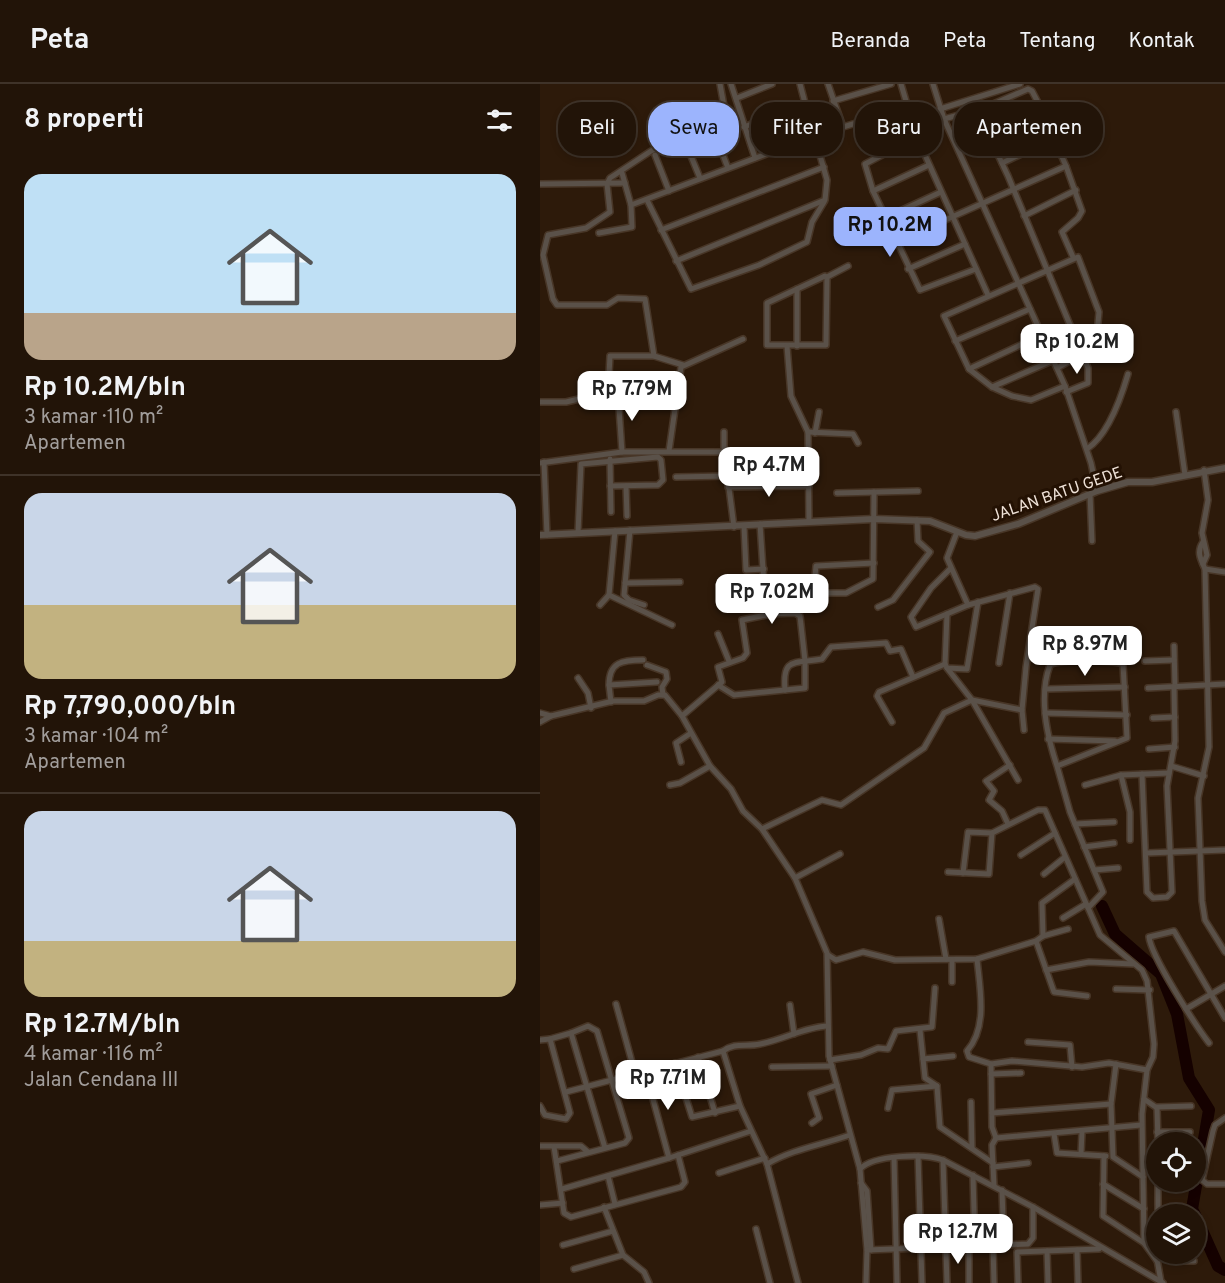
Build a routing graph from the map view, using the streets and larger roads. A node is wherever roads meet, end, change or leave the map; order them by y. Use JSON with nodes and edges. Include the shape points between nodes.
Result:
{"nodes":[{"id":1,"x":720,"y":84,"type":"edge"},
{"id":2,"x":731,"y":84,"type":"edge"},
{"id":3,"x":772,"y":84,"type":"edge"},
{"id":4,"x":800,"y":84,"type":"edge"},
{"id":5,"x":828,"y":84,"type":"edge"},
{"id":6,"x":891,"y":84,"type":"edge"},
{"id":7,"x":901,"y":84,"type":"edge"},
{"id":8,"x":933,"y":84,"type":"edge"},
{"id":9,"x":1023,"y":86,"type":"edge"},
{"id":10,"x":737,"y":98,"type":"junction"},
{"id":11,"x":833,"y":100,"type":"junction"},
{"id":12,"x":805,"y":102,"type":"edge"},
{"id":13,"x":906,"y":102,"type":"edge"},
{"id":14,"x":938,"y":102,"type":"edge"},
{"id":15,"x":994,"y":102,"type":"edge"},
{"id":16,"x":1038,"y":102,"type":"edge"},
{"id":17,"x":942,"y":108,"type":"edge"},
{"id":18,"x":942,"y":114,"type":"edge"},
{"id":19,"x":954,"y":117,"type":"edge"},
{"id":20,"x":945,"y":121,"type":"junction"},
{"id":21,"x":942,"y":122,"type":"edge"},
{"id":22,"x":751,"y":124,"type":"edge"},
{"id":23,"x":855,"y":124,"type":"edge"},
{"id":24,"x":744,"y":127,"type":"junction"},
{"id":25,"x":655,"y":156,"type":"edge"},
{"id":26,"x":691,"y":156,"type":"edge"},
{"id":27,"x":723,"y":156,"type":"edge"},
{"id":28,"x":760,"y":156,"type":"edge"},
{"id":29,"x":821,"y":156,"type":"edge"},
{"id":30,"x":876,"y":156,"type":"edge"},
{"id":31,"x":925,"y":156,"type":"edge"},
{"id":32,"x":999,"y":156,"type":"edge"},
{"id":33,"x":755,"y":158,"type":"junction"},
{"id":34,"x":1002,"y":163,"type":"junction"},
{"id":35,"x":929,"y":165,"type":"junction"},
{"id":36,"x":1066,"y":165,"type":"junction"},
{"id":37,"x":824,"y":166,"type":"junction"},
{"id":38,"x":728,"y":168,"type":"junction"},
{"id":39,"x":622,"y":172,"type":"dead end"},
{"id":40,"x":700,"y":178,"type":"junction"},
{"id":41,"x":625,"y":183,"type":"junction"},
{"id":42,"x":540,"y":184,"type":"edge"},
{"id":43,"x":607,"y":184,"type":"junction"},
{"id":44,"x":1013,"y":189,"type":"junction"},
{"id":45,"x":1076,"y":190,"type":"junction"},
{"id":46,"x":669,"y":191,"type":"junction"},
{"id":47,"x":873,"y":191,"type":"junction"},
{"id":48,"x":941,"y":192,"type":"junction"},
{"id":49,"x":647,"y":200,"type":"junction"},
{"id":50,"x":825,"y":200,"type":"junction"},
{"id":51,"x":981,"y":204,"type":"junction"},
{"id":52,"x":631,"y":205,"type":"junction"},
{"id":53,"x":1024,"y":216,"type":"junction"},
{"id":54,"x":952,"y":217,"type":"junction"},
{"id":55,"x":885,"y":218,"type":"junction"},
{"id":56,"x":661,"y":230,"type":"junction"},
{"id":57,"x":599,"y":233,"type":"dead end"},
{"id":58,"x":896,"y":242,"type":"junction"},
{"id":59,"x":965,"y":244,"type":"junction"},
{"id":60,"x":541,"y":255,"type":"edge"},
{"id":61,"x":1072,"y":257,"type":"junction"},
{"id":62,"x":676,"y":261,"type":"junction"},
{"id":63,"x":848,"y":266,"type":"dead end"},
{"id":64,"x":976,"y":269,"type":"junction"},
{"id":65,"x":1047,"y":269,"type":"junction"},
{"id":66,"x":908,"y":270,"type":"junction"},
{"id":67,"x":827,"y":277,"type":"junction"},
{"id":68,"x":1017,"y":282,"type":"junction"},
{"id":69,"x":797,"y":289,"type":"junction"},
{"id":70,"x":988,"y":295,"type":"junction"},
{"id":71,"x":1030,"y":309,"type":"junction"},
{"id":72,"x":1042,"y":335,"type":"junction"},
{"id":73,"x":743,"y":339,"type":"dead end"},
{"id":74,"x":955,"y":341,"type":"junction"},
{"id":75,"x":787,"y":346,"type":"junction"},
{"id":76,"x":797,"y":346,"type":"junction"},
{"id":77,"x":1084,"y":355,"type":"junction"},
{"id":78,"x":654,"y":356,"type":"junction"},
{"id":79,"x":1054,"y":360,"type":"junction"},
{"id":80,"x":683,"y":365,"type":"junction"},
{"id":81,"x":1057,"y":368,"type":"junction"},
{"id":82,"x":969,"y":369,"type":"junction"},
{"id":83,"x":1128,"y":374,"type":"dead end"},
{"id":84,"x":992,"y":387,"type":"junction"},
{"id":85,"x":1065,"y":389,"type":"junction"},
{"id":86,"x":608,"y":393,"type":"junction"},
{"id":87,"x":618,"y":393,"type":"dead end"},
{"id":88,"x":650,"y":401,"type":"dead end"},
{"id":89,"x":540,"y":402,"type":"edge"},
{"id":90,"x":619,"y":402,"type":"junction"},
{"id":91,"x":819,"y":412,"type":"dead end"},
{"id":92,"x":1176,"y":412,"type":"dead end"},
{"id":93,"x":724,"y":432,"type":"dead end"},
{"id":94,"x":812,"y":433,"type":"junction"},
{"id":95,"x":858,"y":443,"type":"dead end"},
{"id":96,"x":1087,"y":449,"type":"junction"},
{"id":97,"x":669,"y":451,"type":"junction"},
{"id":98,"x":622,"y":452,"type":"junction"},
{"id":99,"x":725,"y":456,"type":"junction"},
{"id":100,"x":809,"y":456,"type":"junction"},
{"id":101,"x":610,"y":459,"type":"junction"},
{"id":102,"x":542,"y":462,"type":"edge"},
{"id":103,"x":1225,"y":468,"type":"edge"},
{"id":104,"x":1204,"y":470,"type":"junction"},
{"id":105,"x":1185,"y":475,"type":"junction"},
{"id":106,"x":727,"y":476,"type":"junction"},
{"id":107,"x":676,"y":477,"type":"dead end"},
{"id":108,"x":610,"y":486,"type":"junction"},
{"id":109,"x":626,"y":486,"type":"junction"},
{"id":110,"x":809,"y":486,"type":"junction"},
{"id":111,"x":729,"y":487,"type":"junction"},
{"id":112,"x":918,"y":491,"type":"dead end"},
{"id":113,"x":1097,"y":491,"type":"junction"},
{"id":114,"x":874,"y":492,"type":"junction"},
{"id":115,"x":837,"y":493,"type":"dead end"},
{"id":116,"x":1090,"y":494,"type":"junction"},
{"id":117,"x":611,"y":512,"type":"dead end"},
{"id":118,"x":627,"y":516,"type":"dead end"},
{"id":119,"x":874,"y":519,"type":"junction"},
{"id":120,"x":916,"y":520,"type":"junction"},
{"id":121,"x":809,"y":521,"type":"junction"},
{"id":122,"x":760,"y":524,"type":"junction"},
{"id":123,"x":744,"y":526,"type":"junction"},
{"id":124,"x":734,"y":527,"type":"junction"},
{"id":125,"x":630,"y":530,"type":"junction"},
{"id":126,"x":615,"y":531,"type":"junction"},
{"id":127,"x":957,"y":532,"type":"junction"},
{"id":128,"x":578,"y":533,"type":"junction"},
{"id":129,"x":544,"y":535,"type":"edge"},
{"id":130,"x":1092,"y":541,"type":"dead end"},
{"id":131,"x":874,"y":563,"type":"junction"},
{"id":132,"x":1204,"y":567,"type":"junction"},
{"id":133,"x":951,"y":568,"type":"junction"},
{"id":134,"x":764,"y":569,"type":"junction"},
{"id":135,"x":1225,"y":572,"type":"edge"},
{"id":136,"x":680,"y":582,"type":"dead end"},
{"id":137,"x":625,"y":583,"type":"junction"},
{"id":138,"x":814,"y":588,"type":"junction"},
{"id":139,"x":765,"y":593,"type":"junction"},
{"id":140,"x":1010,"y":593,"type":"junction"},
{"id":141,"x":609,"y":595,"type":"junction"},
{"id":142,"x":978,"y":602,"type":"junction"},
{"id":143,"x":600,"y":605,"type":"dead end"},
{"id":144,"x":644,"y":605,"type":"dead end"},
{"id":145,"x":968,"y":605,"type":"junction"},
{"id":146,"x":878,"y":607,"type":"dead end"},
{"id":147,"x":767,"y":614,"type":"junction"},
{"id":148,"x":947,"y":614,"type":"junction"},
{"id":149,"x":672,"y":625,"type":"dead end"},
{"id":150,"x":718,"y":634,"type":"dead end"},
{"id":151,"x":1174,"y":646,"type":"dead end"},
{"id":152,"x":1174,"y":660,"type":"junction"},
{"id":153,"x":729,"y":661,"type":"junction"},
{"id":154,"x":805,"y":661,"type":"junction"},
{"id":155,"x":1145,"y":661,"type":"dead end"},
{"id":156,"x":999,"y":663,"type":"dead end"},
{"id":157,"x":946,"y":666,"type":"junction"},
{"id":158,"x":913,"y":677,"type":"junction"},
{"id":159,"x":578,"y":678,"type":"dead end"},
{"id":160,"x":657,"y":682,"type":"dead end"},
{"id":161,"x":1225,"y":684,"type":"edge"},
{"id":162,"x":609,"y":685,"type":"junction"},
{"id":163,"x":718,"y":685,"type":"junction"},
{"id":164,"x":1208,"y":685,"type":"junction"},
{"id":165,"x":1125,"y":687,"type":"junction"},
{"id":166,"x":1174,"y":687,"type":"junction"},
{"id":167,"x":1148,"y":688,"type":"dead end"},
{"id":168,"x":785,"y":690,"type":"junction"},
{"id":169,"x":1046,"y":690,"type":"junction"},
{"id":170,"x":663,"y":694,"type":"junction"},
{"id":171,"x":972,"y":700,"type":"junction"},
{"id":172,"x":611,"y":702,"type":"junction"},
{"id":173,"x":591,"y":708,"type":"junction"},
{"id":174,"x":1022,"y":710,"type":"junction"},
{"id":175,"x":540,"y":712,"type":"edge"},
{"id":176,"x":1045,"y":713,"type":"junction"},
{"id":177,"x":1127,"y":714,"type":"junction"},
{"id":178,"x":551,"y":716,"type":"junction"},
{"id":179,"x":682,"y":716,"type":"junction"},
{"id":180,"x":1175,"y":717,"type":"junction"},
{"id":181,"x":1153,"y":718,"type":"dead end"},
{"id":182,"x":540,"y":722,"type":"edge"},
{"id":183,"x":892,"y":722,"type":"dead end"},
{"id":184,"x":1024,"y":730,"type":"dead end"},
{"id":185,"x":691,"y":733,"type":"junction"},
{"id":186,"x":1048,"y":739,"type":"junction"},
{"id":187,"x":1116,"y":741,"type":"junction"},
{"id":188,"x":1175,"y":747,"type":"junction"},
{"id":189,"x":1149,"y":749,"type":"dead end"},
{"id":190,"x":681,"y":762,"type":"dead end"},
{"id":191,"x":1010,"y":765,"type":"junction"},
{"id":192,"x":710,"y":766,"type":"junction"},
{"id":193,"x":1057,"y":766,"type":"junction"},
{"id":194,"x":1171,"y":766,"type":"junction"},
{"id":195,"x":1169,"y":773,"type":"junction"},
{"id":196,"x":1142,"y":774,"type":"junction"},
{"id":197,"x":1121,"y":775,"type":"junction"},
{"id":198,"x":1203,"y":776,"type":"junction"},
{"id":199,"x":1018,"y":780,"type":"dead end"},
{"id":200,"x":670,"y":785,"type":"dead end"},
{"id":201,"x":1085,"y":785,"type":"dead end"},
{"id":202,"x":1114,"y":822,"type":"dead end"},
{"id":203,"x":1008,"y":824,"type":"junction"},
{"id":204,"x":1075,"y":824,"type":"junction"},
{"id":205,"x":762,"y":829,"type":"junction"},
{"id":206,"x":992,"y":833,"type":"junction"},
{"id":207,"x":1055,"y":833,"type":"junction"},
{"id":208,"x":1130,"y":840,"type":"dead end"},
{"id":209,"x":1114,"y":843,"type":"dead end"},
{"id":210,"x":1084,"y":847,"type":"junction"},
{"id":211,"x":1225,"y":850,"type":"edge"},
{"id":212,"x":1170,"y":852,"type":"junction"},
{"id":213,"x":1200,"y":852,"type":"junction"},
{"id":214,"x":1146,"y":853,"type":"junction"},
{"id":215,"x":840,"y":854,"type":"dead end"},
{"id":216,"x":1021,"y":855,"type":"dead end"},
{"id":217,"x":1065,"y":857,"type":"junction"},
{"id":218,"x":1118,"y":868,"type":"dead end"},
{"id":219,"x":1094,"y":870,"type":"junction"},
{"id":220,"x":948,"y":872,"type":"dead end"},
{"id":221,"x":963,"y":873,"type":"junction"},
{"id":222,"x":1044,"y":873,"type":"dead end"},
{"id":223,"x":795,"y":878,"type":"junction"},
{"id":224,"x":1075,"y":879,"type":"junction"},
{"id":225,"x":1088,"y":906,"type":"junction"},
{"id":226,"x":1063,"y":918,"type":"dead end"},
{"id":227,"x":939,"y":919,"type":"dead end"},
{"id":228,"x":1068,"y":929,"type":"dead end"},
{"id":229,"x":1043,"y":936,"type":"junction"},
{"id":230,"x":1036,"y":941,"type":"junction"},
{"id":231,"x":1225,"y":952,"type":"edge"},
{"id":232,"x":827,"y":953,"type":"junction"},
{"id":233,"x":949,"y":959,"type":"junction"},
{"id":234,"x":977,"y":960,"type":"junction"},
{"id":235,"x":1135,"y":964,"type":"junction"},
{"id":236,"x":1046,"y":970,"type":"junction"},
{"id":237,"x":952,"y":982,"type":"dead end"},
{"id":238,"x":1225,"y":986,"type":"edge"},
{"id":239,"x":935,"y":988,"type":"dead end"},
{"id":240,"x":1116,"y":989,"type":"dead end"},
{"id":241,"x":1150,"y":990,"type":"junction"},
{"id":242,"x":1212,"y":994,"type":"junction"},
{"id":243,"x":1087,"y":996,"type":"dead end"},
{"id":244,"x":616,"y":1004,"type":"dead end"},
{"id":245,"x":790,"y":1005,"type":"dead end"},
{"id":246,"x":1186,"y":1009,"type":"junction"},
{"id":247,"x":1225,"y":1018,"type":"edge"},
{"id":248,"x":828,"y":1026,"type":"junction"},
{"id":249,"x":920,"y":1030,"type":"junction"},
{"id":250,"x":571,"y":1033,"type":"junction"},
{"id":251,"x":794,"y":1034,"type":"junction"},
{"id":252,"x":550,"y":1039,"type":"junction"},
{"id":253,"x":540,"y":1041,"type":"edge"},
{"id":254,"x":1028,"y":1042,"type":"dead end"},
{"id":255,"x":1209,"y":1043,"type":"dead end"},
{"id":256,"x":723,"y":1051,"type":"junction"},
{"id":257,"x":953,"y":1056,"type":"dead end"},
{"id":258,"x":698,"y":1057,"type":"junction"},
{"id":259,"x":923,"y":1059,"type":"junction"},
{"id":260,"x":675,"y":1063,"type":"junction"},
{"id":261,"x":831,"y":1063,"type":"junction"},
{"id":262,"x":992,"y":1064,"type":"junction"},
{"id":263,"x":1116,"y":1064,"type":"junction"},
{"id":264,"x":772,"y":1067,"type":"dead end"},
{"id":265,"x":1072,"y":1067,"type":"junction"},
{"id":266,"x":645,"y":1070,"type":"junction"},
{"id":267,"x":1147,"y":1070,"type":"junction"},
{"id":268,"x":635,"y":1073,"type":"junction"},
{"id":269,"x":1021,"y":1073,"type":"dead end"},
{"id":270,"x":991,"y":1074,"type":"junction"},
{"id":271,"x":613,"y":1079,"type":"junction"},
{"id":272,"x":837,"y":1085,"type":"junction"},
{"id":273,"x":587,"y":1086,"type":"junction"},
{"id":274,"x":937,"y":1086,"type":"junction"},
{"id":275,"x":566,"y":1092,"type":"junction"},
{"id":276,"x":1144,"y":1099,"type":"junction"},
{"id":277,"x":971,"y":1102,"type":"dead end"},
{"id":278,"x":1112,"y":1104,"type":"junction"},
{"id":279,"x":540,"y":1106,"type":"edge"},
{"id":280,"x":740,"y":1106,"type":"junction"},
{"id":281,"x":1191,"y":1106,"type":"dead end"},
{"id":282,"x":888,"y":1108,"type":"dead end"},
{"id":283,"x":1157,"y":1108,"type":"junction"},
{"id":284,"x":715,"y":1113,"type":"junction"},
{"id":285,"x":992,"y":1113,"type":"junction"},
{"id":286,"x":1225,"y":1118,"type":"edge"},
{"id":287,"x":812,"y":1124,"type":"dead end"},
{"id":288,"x":1141,"y":1125,"type":"junction"},
{"id":289,"x":1112,"y":1128,"type":"junction"},
{"id":290,"x":751,"y":1131,"type":"junction"},
{"id":291,"x":1082,"y":1132,"type":"junction"},
{"id":292,"x":1157,"y":1132,"type":"edge"},
{"id":293,"x":1054,"y":1134,"type":"junction"},
{"id":294,"x":850,"y":1135,"type":"junction"},
{"id":295,"x":996,"y":1138,"type":"junction"},
{"id":296,"x":540,"y":1146,"type":"edge"},
{"id":297,"x":554,"y":1147,"type":"junction"},
{"id":298,"x":605,"y":1148,"type":"junction"},
{"id":299,"x":972,"y":1148,"type":"junction"},
{"id":300,"x":588,"y":1152,"type":"junction"},
{"id":301,"x":1081,"y":1154,"type":"junction"},
{"id":302,"x":678,"y":1155,"type":"junction"},
{"id":303,"x":918,"y":1156,"type":"junction"},
{"id":304,"x":1104,"y":1156,"type":"junction"},
{"id":305,"x":1113,"y":1157,"type":"junction"},
{"id":306,"x":669,"y":1158,"type":"junction"},
{"id":307,"x":894,"y":1158,"type":"junction"},
{"id":308,"x":943,"y":1160,"type":"junction"},
{"id":309,"x":557,"y":1161,"type":"junction"},
{"id":310,"x":766,"y":1161,"type":"junction"},
{"id":311,"x":1028,"y":1163,"type":"dead end"},
{"id":312,"x":993,"y":1165,"type":"junction"},
{"id":313,"x":860,"y":1169,"type":"junction"},
{"id":314,"x":719,"y":1173,"type":"dead end"},
{"id":315,"x":973,"y":1175,"type":"junction"},
{"id":316,"x":608,"y":1176,"type":"junction"},
{"id":317,"x":1143,"y":1177,"type":"junction"},
{"id":318,"x":1103,"y":1184,"type":"junction"},
{"id":319,"x":1225,"y":1184,"type":"edge"},
{"id":320,"x":994,"y":1186,"type":"junction"},
{"id":321,"x":562,"y":1189,"type":"junction"},
{"id":322,"x":1002,"y":1191,"type":"junction"},
{"id":323,"x":563,"y":1203,"type":"junction"},
{"id":324,"x":615,"y":1204,"type":"junction"},
{"id":325,"x":540,"y":1205,"type":"edge"},
{"id":326,"x":604,"y":1207,"type":"junction"},
{"id":327,"x":1033,"y":1207,"type":"junction"},
{"id":328,"x":1144,"y":1209,"type":"junction"},
{"id":329,"x":756,"y":1229,"type":"dead end"},
{"id":330,"x":613,"y":1231,"type":"junction"},
{"id":331,"x":1144,"y":1243,"type":"joint"},
{"id":332,"x":564,"y":1245,"type":"dead end"},
{"id":333,"x":993,"y":1246,"type":"junction"},
{"id":334,"x":1004,"y":1246,"type":"junction"},
{"id":335,"x":947,"y":1247,"type":"junction"},
{"id":336,"x":972,"y":1247,"type":"junction"},
{"id":337,"x":922,"y":1248,"type":"junction"},
{"id":338,"x":896,"y":1249,"type":"junction"},
{"id":339,"x":1101,"y":1249,"type":"junction"},
{"id":340,"x":869,"y":1250,"type":"junction"},
{"id":341,"x":1077,"y":1250,"type":"junction"},
{"id":342,"x":1047,"y":1251,"type":"junction"},
{"id":343,"x":623,"y":1255,"type":"junction"},
{"id":344,"x":1158,"y":1264,"type":"edge"},
{"id":345,"x":574,"y":1269,"type":"dead end"},
{"id":346,"x":1161,"y":1281,"type":"edge"},
{"id":347,"x":649,"y":1283,"type":"edge"},
{"id":348,"x":770,"y":1283,"type":"edge"},
{"id":349,"x":798,"y":1283,"type":"edge"},
{"id":350,"x":866,"y":1283,"type":"edge"},
{"id":351,"x":897,"y":1283,"type":"edge"},
{"id":352,"x":922,"y":1283,"type":"edge"},
{"id":353,"x":947,"y":1283,"type":"edge"},
{"id":354,"x":969,"y":1283,"type":"edge"},
{"id":355,"x":994,"y":1283,"type":"edge"},
{"id":356,"x":1018,"y":1283,"type":"edge"},
{"id":357,"x":1048,"y":1283,"type":"edge"},
{"id":358,"x":1078,"y":1283,"type":"edge"}],
"edges":[{"from":1,"to":43,"type":"street","via":[[724,106],[719,117],[633,162]]},
{"from":2,"to":10,"type":"street"},
{"from":3,"to":10,"type":"street"},
{"from":4,"to":12,"type":"street"},
{"from":5,"to":11,"type":"street"},
{"from":6,"to":11,"type":"street"},
{"from":7,"to":13,"type":"street"},
{"from":8,"to":14,"type":"street"},
{"from":9,"to":15,"type":"street"},
{"from":9,"to":16,"type":"street","via":[[1032,91]]},
{"from":9,"to":17,"type":"street"},
{"from":10,"to":24,"type":"street"},
{"from":11,"to":23,"type":"street","via":[[841,124],[845,127]]},
{"from":18,"to":20,"type":"street"},
{"from":19,"to":20,"type":"street"},
{"from":20,"to":21,"type":"street"},
{"from":20,"to":51,"type":"street"},
{"from":22,"to":24,"type":"street"},
{"from":24,"to":33,"type":"street"},
{"from":25,"to":46,"type":"street"},
{"from":26,"to":40,"type":"street"},
{"from":27,"to":38,"type":"street"},
{"from":28,"to":33,"type":"street"},
{"from":29,"to":37,"type":"street"},
{"from":30,"to":47,"type":"street","via":[[865,162]]},
{"from":31,"to":35,"type":"street"},
{"from":32,"to":34,"type":"street"},
{"from":33,"to":38,"type":"street"},
{"from":34,"to":36,"type":"street","via":[[1054,139]]},
{"from":34,"to":44,"type":"street"},
{"from":35,"to":47,"type":"street"},
{"from":35,"to":48,"type":"street"},
{"from":36,"to":44,"type":"street"},
{"from":36,"to":45,"type":"street"},
{"from":37,"to":50,"type":"street","via":[[828,185]]},
{"from":37,"to":56,"type":"street"},
{"from":38,"to":40,"type":"street"},
{"from":39,"to":41,"type":"street"},
{"from":40,"to":46,"type":"street"},
{"from":41,"to":43,"type":"street"},
{"from":41,"to":52,"type":"street"},
{"from":42,"to":43,"type":"street"},
{"from":43,"to":60,"type":"street","via":[[610,212],[586,228],[548,235]]},
{"from":44,"to":51,"type":"street"},
{"from":44,"to":53,"type":"street"},
{"from":45,"to":53,"type":"street"},
{"from":45,"to":61,"type":"street","via":[[1081,214],[1062,234]]},
{"from":46,"to":49,"type":"street"},
{"from":47,"to":55,"type":"street"},
{"from":48,"to":54,"type":"street"},
{"from":48,"to":55,"type":"street"},
{"from":49,"to":52,"type":"street"},
{"from":49,"to":56,"type":"street"},
{"from":50,"to":62,"type":"street"},
{"from":50,"to":62,"type":"street","via":[[812,222],[807,242],[759,265],[692,289]]},
{"from":51,"to":54,"type":"street"},
{"from":51,"to":68,"type":"street"},
{"from":52,"to":57,"type":"street","via":[[631,229]]},
{"from":53,"to":65,"type":"street"},
{"from":54,"to":58,"type":"street"},
{"from":54,"to":59,"type":"street"},
{"from":55,"to":58,"type":"street"},
{"from":56,"to":62,"type":"street"},
{"from":58,"to":66,"type":"street"},
{"from":59,"to":64,"type":"street"},
{"from":59,"to":66,"type":"street"},
{"from":60,"to":78,"type":"street","via":[[557,305],[607,305],[618,298],[645,299]]},
{"from":61,"to":65,"type":"street"},
{"from":61,"to":77,"type":"street","via":[[1080,258],[1099,312],[1094,343]]},
{"from":63,"to":67,"type":"street"},
{"from":64,"to":66,"type":"street","via":[[921,291]]},
{"from":64,"to":70,"type":"street"},
{"from":65,"to":68,"type":"street"},
{"from":65,"to":77,"type":"street"},
{"from":67,"to":69,"type":"street"},
{"from":67,"to":76,"type":"street","via":[[827,344]]},
{"from":68,"to":70,"type":"street"},
{"from":68,"to":71,"type":"street"},
{"from":69,"to":75,"type":"street","via":[[767,304],[766,343]]},
{"from":69,"to":76,"type":"street"},
{"from":70,"to":74,"type":"street","via":[[944,316]]},
{"from":71,"to":72,"type":"street"},
{"from":71,"to":74,"type":"street"},
{"from":72,"to":79,"type":"street"},
{"from":72,"to":82,"type":"street"},
{"from":73,"to":80,"type":"street"},
{"from":74,"to":82,"type":"street"},
{"from":75,"to":76,"type":"street"},
{"from":75,"to":94,"type":"street","via":[[791,396]]},
{"from":77,"to":81,"type":"street"},
{"from":77,"to":85,"type":"street","via":[[1088,383]]},
{"from":78,"to":80,"type":"street"},
{"from":78,"to":86,"type":"street","via":[[609,356]]},
{"from":79,"to":81,"type":"street"},
{"from":79,"to":84,"type":"street"},
{"from":80,"to":97,"type":"street"},
{"from":81,"to":85,"type":"street"},
{"from":82,"to":84,"type":"street"},
{"from":83,"to":96,"type":"street","via":[[1120,399]]},
{"from":84,"to":85,"type":"street","via":[[1031,400]]},
{"from":85,"to":96,"type":"street"},
{"from":86,"to":89,"type":"street","via":[[566,402]]},
{"from":86,"to":90,"type":"street","via":[[610,401]]},
{"from":87,"to":90,"type":"street"},
{"from":88,"to":90,"type":"street"},
{"from":90,"to":98,"type":"street"},
{"from":91,"to":94,"type":"street"},
{"from":92,"to":105,"type":"street"},
{"from":93,"to":99,"type":"street"},
{"from":94,"to":95,"type":"street","via":[[854,434]]},
{"from":94,"to":100,"type":"street"},
{"from":96,"to":113,"type":"street"},
{"from":97,"to":98,"type":"street"},
{"from":97,"to":99,"type":"street","via":[[718,452]]},
{"from":98,"to":102,"type":"street"},
{"from":99,"to":100,"type":"street"},
{"from":99,"to":106,"type":"street"},
{"from":100,"to":110,"type":"street"},
{"from":101,"to":108,"type":"street"},
{"from":101,"to":109,"type":"street","via":[[661,460],[660,484]]},
{"from":101,"to":128,"type":"street","via":[[580,466]]},
{"from":102,"to":129,"type":"street"},
{"from":103,"to":104,"type":"street","name":"JALAN BATU GEDE"},
{"from":104,"to":105,"type":"street","name":"JALAN BATU GEDE"},
{"from":104,"to":132,"type":"street","via":[[1208,500],[1199,547]]},
{"from":105,"to":113,"type":"street","name":"JALAN BATU GEDE","via":[[1128,482]]},
{"from":106,"to":107,"type":"street"},
{"from":106,"to":111,"type":"street"},
{"from":108,"to":109,"type":"street"},
{"from":108,"to":117,"type":"street"},
{"from":109,"to":118,"type":"street"},
{"from":110,"to":111,"type":"street"},
{"from":110,"to":121,"type":"street"},
{"from":111,"to":124,"type":"street"},
{"from":112,"to":114,"type":"street"},
{"from":113,"to":116,"type":"street","name":"JALAN BATU GEDE"},
{"from":114,"to":115,"type":"street"},
{"from":114,"to":119,"type":"street"},
{"from":116,"to":127,"type":"street","name":"JALAN BATU GEDE","via":[[980,536]]},
{"from":116,"to":130,"type":"street"},
{"from":119,"to":120,"type":"street","name":"JALAN BATU GEDE"},
{"from":119,"to":121,"type":"street","name":"JALAN BATU GEDE"},
{"from":119,"to":131,"type":"street"},
{"from":120,"to":127,"type":"street","name":"JALAN BATU GEDE","via":[[936,522]]},
{"from":120,"to":146,"type":"street","via":[[918,541],[930,552],[893,600]]},
{"from":121,"to":122,"type":"street","name":"JALAN BATU GEDE"},
{"from":122,"to":123,"type":"street","name":"JALAN BATU GEDE"},
{"from":122,"to":134,"type":"street"},
{"from":123,"to":124,"type":"street","name":"JALAN BATU GEDE"},
{"from":123,"to":134,"type":"street","via":[[746,570]]},
{"from":124,"to":125,"type":"street","name":"JALAN BATU GEDE"},
{"from":125,"to":126,"type":"street","name":"JALAN BATU GEDE"},
{"from":125,"to":137,"type":"street"},
{"from":126,"to":128,"type":"street","name":"JALAN BATU GEDE"},
{"from":126,"to":141,"type":"street"},
{"from":127,"to":133,"type":"street","via":[[947,554]]},
{"from":128,"to":129,"type":"street","name":"JALAN BATU GEDE"},
{"from":131,"to":138,"type":"street","via":[[816,566]]},
{"from":131,"to":138,"type":"street","via":[[873,579],[853,591],[819,593]]},
{"from":132,"to":135,"type":"street"},
{"from":132,"to":164,"type":"street"},
{"from":133,"to":145,"type":"street"},
{"from":133,"to":148,"type":"street","via":[[931,588],[910,619],[918,627]]},
{"from":134,"to":139,"type":"street"},
{"from":136,"to":137,"type":"street"},
{"from":137,"to":144,"type":"street","via":[[626,597]]},
{"from":138,"to":139,"type":"street"},
{"from":139,"to":147,"type":"street"},
{"from":140,"to":142,"type":"street"},
{"from":140,"to":156,"type":"street"},
{"from":140,"to":174,"type":"street","via":[[1035,587],[1039,591]]},
{"from":141,"to":143,"type":"street"},
{"from":141,"to":149,"type":"street"},
{"from":142,"to":145,"type":"street"},
{"from":142,"to":157,"type":"street","via":[[969,666],[964,670]]},
{"from":145,"to":148,"type":"street"},
{"from":147,"to":153,"type":"street","via":[[742,620],[747,653]]},
{"from":147,"to":154,"type":"street","via":[[800,616]]},
{"from":148,"to":157,"type":"street"},
{"from":150,"to":153,"type":"street"},
{"from":151,"to":152,"type":"street"},
{"from":152,"to":155,"type":"street"},
{"from":152,"to":166,"type":"street"},
{"from":153,"to":163,"type":"street","via":[[718,668],[723,681]]},
{"from":154,"to":158,"type":"street","via":[[822,660],[831,647],[884,642],[890,651],[901,649]]},
{"from":154,"to":168,"type":"street","via":[[791,663],[785,669]]},
{"from":154,"to":168,"type":"street","via":[[805,688]]},
{"from":157,"to":158,"type":"street"},
{"from":157,"to":171,"type":"street"},
{"from":158,"to":183,"type":"street","via":[[877,694]]},
{"from":159,"to":173,"type":"street","via":[[588,693]]},
{"from":160,"to":162,"type":"street"},
{"from":161,"to":164,"type":"street"},
{"from":162,"to":170,"type":"street","via":[[609,673],[618,662],[645,662],[666,672]]},
{"from":162,"to":172,"type":"street"},
{"from":163,"to":168,"type":"street","via":[[734,694]]},
{"from":163,"to":179,"type":"street"},
{"from":164,"to":166,"type":"street"},
{"from":164,"to":198,"type":"street","via":[[1209,747]]},
{"from":165,"to":169,"type":"street"},
{"from":165,"to":169,"type":"street","via":[[1125,668],[1120,663],[1053,663],[1048,668]]},
{"from":165,"to":177,"type":"street"},
{"from":166,"to":167,"type":"street"},
{"from":166,"to":180,"type":"street"},
{"from":169,"to":176,"type":"street"},
{"from":170,"to":172,"type":"street","via":[[644,701]]},
{"from":170,"to":179,"type":"street"},
{"from":171,"to":174,"type":"street"},
{"from":171,"to":191,"type":"street"},
{"from":171,"to":205,"type":"street","via":[[944,713],[924,748],[841,805],[822,800]]},
{"from":172,"to":173,"type":"street"},
{"from":173,"to":178,"type":"street"},
{"from":174,"to":184,"type":"street"},
{"from":175,"to":178,"type":"street"},
{"from":176,"to":177,"type":"street"},
{"from":176,"to":186,"type":"street"},
{"from":177,"to":187,"type":"street","via":[[1128,736]]},
{"from":178,"to":182,"type":"street"},
{"from":179,"to":185,"type":"street"},
{"from":180,"to":181,"type":"street"},
{"from":180,"to":188,"type":"street"},
{"from":185,"to":190,"type":"street","via":[[676,743]]},
{"from":185,"to":192,"type":"street"},
{"from":186,"to":187,"type":"street"},
{"from":186,"to":193,"type":"street"},
{"from":187,"to":193,"type":"street"},
{"from":188,"to":189,"type":"street"},
{"from":188,"to":194,"type":"street"},
{"from":191,"to":199,"type":"street"},
{"from":191,"to":203,"type":"street","via":[[986,781],[994,791],[988,800],[1002,811]]},
{"from":192,"to":200,"type":"street"},
{"from":192,"to":205,"type":"street","via":[[743,811]]},
{"from":193,"to":204,"type":"street"},
{"from":194,"to":195,"type":"street"},
{"from":194,"to":198,"type":"street"},
{"from":195,"to":196,"type":"street"},
{"from":195,"to":212,"type":"street"},
{"from":196,"to":197,"type":"street"},
{"from":196,"to":214,"type":"street"},
{"from":197,"to":201,"type":"street"},
{"from":197,"to":208,"type":"street","via":[[1130,812]]},
{"from":198,"to":213,"type":"street","via":[[1197,798]]},
{"from":202,"to":204,"type":"street"},
{"from":203,"to":206,"type":"street"},
{"from":203,"to":207,"type":"street","via":[[1044,809]]},
{"from":204,"to":210,"type":"street"},
{"from":205,"to":223,"type":"street"},
{"from":206,"to":221,"type":"street","via":[[968,832]]},
{"from":206,"to":221,"type":"street","via":[[989,873]]},
{"from":207,"to":216,"type":"street"},
{"from":207,"to":217,"type":"street"},
{"from":209,"to":210,"type":"street"},
{"from":210,"to":219,"type":"street"},
{"from":211,"to":213,"type":"street"},
{"from":212,"to":213,"type":"street"},
{"from":212,"to":214,"type":"street"},
{"from":212,"to":214,"type":"street","via":[[1172,892],[1160,898],[1148,894]]},
{"from":213,"to":231,"type":"street","via":[[1204,917]]},
{"from":215,"to":223,"type":"street"},
{"from":217,"to":222,"type":"street"},
{"from":217,"to":224,"type":"street"},
{"from":218,"to":219,"type":"street"},
{"from":219,"to":225,"type":"street","via":[[1103,892]]},
{"from":220,"to":221,"type":"street"},
{"from":223,"to":232,"type":"street"},
{"from":224,"to":225,"type":"street"},
{"from":224,"to":229,"type":"street","via":[[1042,903]]},
{"from":225,"to":226,"type":"street"},
{"from":225,"to":235,"type":"street","via":[[1102,939]]},
{"from":227,"to":233,"type":"street"},
{"from":228,"to":229,"type":"street"},
{"from":229,"to":230,"type":"street"},
{"from":230,"to":234,"type":"street"},
{"from":230,"to":236,"type":"street"},
{"from":232,"to":233,"type":"street","via":[[836,960],[863,952],[895,960]]},
{"from":232,"to":248,"type":"street"},
{"from":233,"to":234,"type":"street"},
{"from":233,"to":237,"type":"street"},
{"from":234,"to":262,"type":"street","via":[[980,1022],[977,1038],[967,1053],[971,1059]]},
{"from":235,"to":236,"type":"street","via":[[1089,962]]},
{"from":235,"to":241,"type":"street","via":[[1145,975]]},
{"from":236,"to":243,"type":"street","via":[[1056,993]]},
{"from":238,"to":242,"type":"street"},
{"from":239,"to":249,"type":"street","via":[[933,1025]]},
{"from":240,"to":241,"type":"street"},
{"from":241,"to":267,"type":"street","via":[[1154,1044]]},
{"from":242,"to":246,"type":"street"},
{"from":242,"to":246,"type":"street","via":[[1174,931],[1150,936],[1157,959]]},
{"from":242,"to":247,"type":"street"},
{"from":244,"to":268,"type":"street"},
{"from":245,"to":251,"type":"street"},
{"from":246,"to":255,"type":"street"},
{"from":248,"to":251,"type":"street"},
{"from":248,"to":261,"type":"street"},
{"from":249,"to":259,"type":"street"},
{"from":249,"to":261,"type":"street","via":[[896,1031],[888,1049],[878,1048]]},
{"from":250,"to":252,"type":"street"},
{"from":250,"to":271,"type":"street","via":[[588,1026],[596,1029]]},
{"from":250,"to":273,"type":"street"},
{"from":251,"to":256,"type":"street","via":[[759,1044],[734,1044]]},
{"from":252,"to":253,"type":"street"},
{"from":252,"to":275,"type":"street"},
{"from":254,"to":265,"type":"street","via":[[1070,1045]]},
{"from":256,"to":258,"type":"street"},
{"from":256,"to":280,"type":"street"},
{"from":257,"to":259,"type":"street"},
{"from":258,"to":260,"type":"street"},
{"from":258,"to":284,"type":"street"},
{"from":259,"to":274,"type":"street","via":[[926,1080]]},
{"from":260,"to":266,"type":"street"},
{"from":260,"to":284,"type":"street","via":[[690,1116]]},
{"from":261,"to":264,"type":"street"},
{"from":261,"to":272,"type":"street"},
{"from":262,"to":265,"type":"street","via":[[1012,1061]]},
{"from":262,"to":270,"type":"street"},
{"from":263,"to":265,"type":"street"},
{"from":263,"to":267,"type":"street"},
{"from":263,"to":278,"type":"street"},
{"from":266,"to":268,"type":"street"},
{"from":266,"to":306,"type":"street"},
{"from":267,"to":276,"type":"street"},
{"from":268,"to":271,"type":"street"},
{"from":269,"to":270,"type":"street"},
{"from":270,"to":285,"type":"street"},
{"from":271,"to":273,"type":"street"},
{"from":271,"to":298,"type":"street","via":[[629,1138],[625,1143]]},
{"from":272,"to":287,"type":"street","via":[[811,1094],[819,1118]]},
{"from":272,"to":294,"type":"street"},
{"from":273,"to":275,"type":"street"},
{"from":273,"to":298,"type":"street"},
{"from":274,"to":282,"type":"street","via":[[892,1090]]},
{"from":274,"to":299,"type":"street","via":[[940,1127]]},
{"from":275,"to":279,"type":"street","via":[[570,1113],[566,1119],[545,1115]]},
{"from":276,"to":283,"type":"street"},
{"from":276,"to":288,"type":"street"},
{"from":277,"to":299,"type":"street"},
{"from":278,"to":285,"type":"street"},
{"from":278,"to":289,"type":"street"},
{"from":280,"to":284,"type":"street"},
{"from":280,"to":290,"type":"street"},
{"from":281,"to":283,"type":"street"},
{"from":283,"to":292,"type":"street"},
{"from":285,"to":295,"type":"street"},
{"from":286,"to":319,"type":"street","via":[[1215,1125],[1202,1180],[1207,1184]]},
{"from":288,"to":289,"type":"street"},
{"from":288,"to":317,"type":"street"},
{"from":289,"to":291,"type":"street"},
{"from":289,"to":305,"type":"street"},
{"from":290,"to":302,"type":"street"},
{"from":290,"to":310,"type":"street"},
{"from":291,"to":293,"type":"street"},
{"from":291,"to":301,"type":"street"},
{"from":293,"to":295,"type":"street"},
{"from":293,"to":301,"type":"street","via":[[1056,1152]]},
{"from":294,"to":310,"type":"street"},
{"from":294,"to":313,"type":"street"},
{"from":295,"to":312,"type":"street","via":[[992,1145]]},
{"from":296,"to":297,"type":"street"},
{"from":297,"to":300,"type":"street","via":[[581,1146]]},
{"from":297,"to":309,"type":"street"},
{"from":298,"to":300,"type":"street"},
{"from":299,"to":312,"type":"street"},
{"from":300,"to":309,"type":"street"},
{"from":301,"to":304,"type":"street"},
{"from":302,"to":306,"type":"street"},
{"from":302,"to":324,"type":"street","via":[[686,1176],[684,1185]]},
{"from":303,"to":307,"type":"street"},
{"from":303,"to":308,"type":"street"},
{"from":303,"to":337,"type":"street"},
{"from":304,"to":305,"type":"street"},
{"from":304,"to":318,"type":"street"},
{"from":305,"to":317,"type":"street"},
{"from":306,"to":316,"type":"street"},
{"from":307,"to":313,"type":"street","via":[[866,1163]]},
{"from":307,"to":338,"type":"street"},
{"from":308,"to":315,"type":"street"},
{"from":308,"to":335,"type":"street"},
{"from":309,"to":321,"type":"street"},
{"from":310,"to":314,"type":"street"},
{"from":310,"to":349,"type":"street"},
{"from":311,"to":312,"type":"street"},
{"from":312,"to":320,"type":"street"},
{"from":313,"to":340,"type":"street"},
{"from":315,"to":320,"type":"street"},
{"from":315,"to":336,"type":"street"},
{"from":316,"to":321,"type":"street"},
{"from":316,"to":324,"type":"street"},
{"from":317,"to":328,"type":"street"},
{"from":318,"to":328,"type":"street"},
{"from":318,"to":331,"type":"street","via":[[1103,1216]]},
{"from":320,"to":322,"type":"street"},
{"from":321,"to":323,"type":"street"},
{"from":322,"to":327,"type":"street"},
{"from":322,"to":334,"type":"street"},
{"from":323,"to":325,"type":"street"},
{"from":323,"to":326,"type":"street","via":[[564,1213],[571,1216]]},
{"from":324,"to":326,"type":"street"},
{"from":326,"to":330,"type":"street"},
{"from":327,"to":334,"type":"street","via":[[1030,1243]]},
{"from":327,"to":339,"type":"street"},
{"from":328,"to":331,"type":"street"},
{"from":329,"to":348,"type":"street"},
{"from":330,"to":332,"type":"street"},
{"from":330,"to":343,"type":"street"},
{"from":333,"to":334,"type":"street"},
{"from":333,"to":336,"type":"street"},
{"from":333,"to":355,"type":"street"},
{"from":335,"to":336,"type":"street"},
{"from":335,"to":337,"type":"street"},
{"from":335,"to":353,"type":"street"},
{"from":336,"to":354,"type":"street"},
{"from":337,"to":338,"type":"street"},
{"from":337,"to":352,"type":"street"},
{"from":338,"to":340,"type":"street"},
{"from":338,"to":351,"type":"street"},
{"from":339,"to":341,"type":"street"},
{"from":339,"to":346,"type":"street"},
{"from":340,"to":350,"type":"street"},
{"from":341,"to":342,"type":"street"},
{"from":341,"to":358,"type":"street"},
{"from":342,"to":356,"type":"street","via":[[1017,1252]]},
{"from":342,"to":357,"type":"street"},
{"from":343,"to":345,"type":"street"},
{"from":343,"to":347,"type":"street","via":[[644,1272]]},
{"from":344,"to":346,"type":"street"}]}
